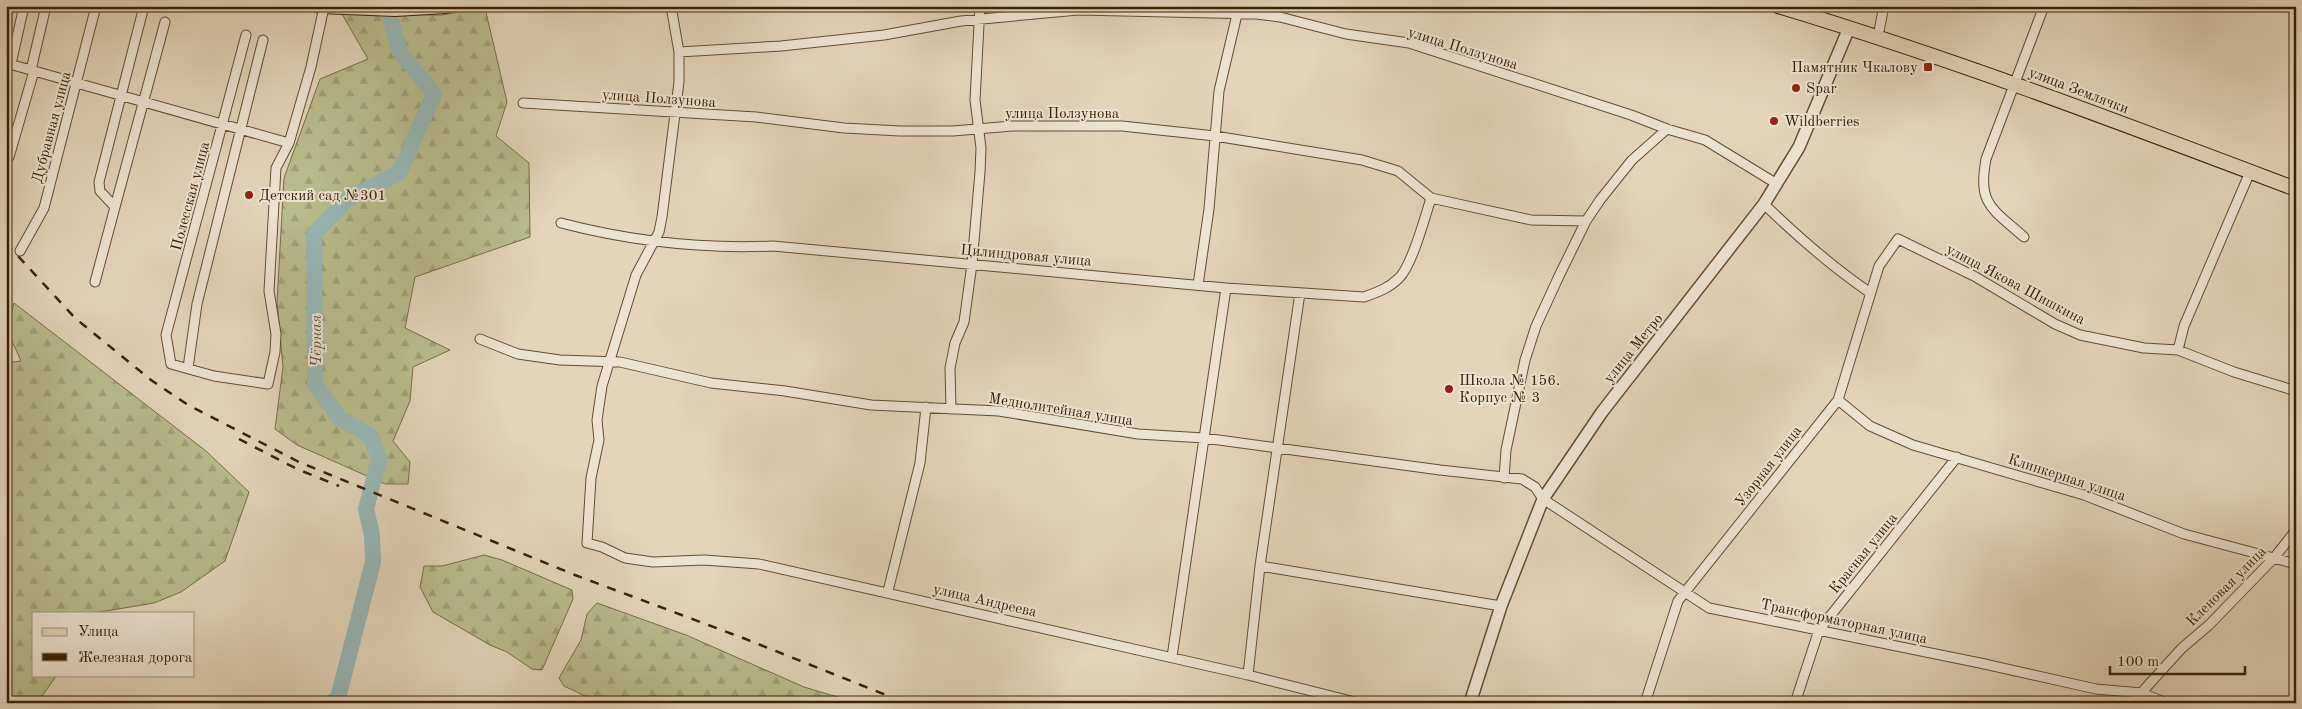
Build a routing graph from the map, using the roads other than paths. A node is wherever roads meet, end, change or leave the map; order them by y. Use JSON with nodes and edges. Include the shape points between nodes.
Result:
{"nodes":[{"id":1,"x":24,"y":6,"type":"edge"},
{"id":2,"x":46,"y":6,"type":"edge"},
{"id":3,"x":96,"y":6,"type":"edge"},
{"id":4,"x":144,"y":6,"type":"edge"},
{"id":5,"x":320,"y":6,"type":"edge"},
{"id":6,"x":324,"y":6,"type":"edge"},
{"id":7,"x":446,"y":6,"type":"edge"},
{"id":8,"x":671,"y":6,"type":"edge"},
{"id":9,"x":980,"y":6,"type":"edge"},
{"id":10,"x":1778,"y":6,"type":"edge"},
{"id":11,"x":1884,"y":6,"type":"edge"},
{"id":12,"x":2044,"y":6,"type":"edge"},
{"id":13,"x":1238,"y":11,"type":"edge"},
{"id":14,"x":980,"y":20,"type":"junction"},
{"id":15,"x":165,"y":22,"type":"dead end"},
{"id":16,"x":1849,"y":28,"type":"junction"},
{"id":17,"x":246,"y":35,"type":"dead end"},
{"id":18,"x":1878,"y":36,"type":"junction"},
{"id":19,"x":263,"y":40,"type":"dead end"},
{"id":20,"x":679,"y":52,"type":"junction"},
{"id":21,"x":8,"y":64,"type":"edge"},
{"id":22,"x":32,"y":70,"type":"junction"},
{"id":23,"x":78,"y":83,"type":"junction"},
{"id":24,"x":2014,"y":83,"type":"junction"},
{"id":25,"x":121,"y":95,"type":"junction"},
{"id":26,"x":144,"y":102,"type":"junction"},
{"id":27,"x":523,"y":103,"type":"dead end"},
{"id":28,"x":675,"y":113,"type":"junction"},
{"id":29,"x":223,"y":124,"type":"junction"},
{"id":30,"x":240,"y":129,"type":"junction"},
{"id":31,"x":979,"y":129,"type":"junction"},
{"id":32,"x":1667,"y":129,"type":"junction"},
{"id":33,"x":1215,"y":136,"type":"junction"},
{"id":34,"x":289,"y":143,"type":"junction"},
{"id":35,"x":9,"y":157,"type":"dead end"},
{"id":36,"x":2250,"y":172,"type":"junction"},
{"id":37,"x":1777,"y":184,"type":"junction"},
{"id":38,"x":2296,"y":189,"type":"edge"},
{"id":39,"x":1431,"y":198,"type":"junction"},
{"id":40,"x":1764,"y":204,"type":"junction"},
{"id":41,"x":116,"y":207,"type":"junction"},
{"id":42,"x":1586,"y":221,"type":"junction"},
{"id":43,"x":561,"y":223,"type":"dead end"},
{"id":44,"x":2024,"y":237,"type":"dead end"},
{"id":45,"x":1898,"y":239,"type":"joint"},
{"id":46,"x":655,"y":240,"type":"junction"},
{"id":47,"x":20,"y":251,"type":"dead end"},
{"id":48,"x":972,"y":264,"type":"junction"},
{"id":49,"x":95,"y":282,"type":"dead end"},
{"id":50,"x":1198,"y":285,"type":"junction"},
{"id":51,"x":1226,"y":288,"type":"junction"},
{"id":52,"x":1869,"y":292,"type":"junction"},
{"id":53,"x":1300,"y":293,"type":"junction"},
{"id":54,"x":480,"y":340,"type":"dead end"},
{"id":55,"x":2178,"y":350,"type":"junction"},
{"id":56,"x":610,"y":361,"type":"junction"},
{"id":57,"x":188,"y":368,"type":"junction"},
{"id":58,"x":2296,"y":391,"type":"edge"},
{"id":59,"x":1838,"y":400,"type":"junction"},
{"id":60,"x":926,"y":407,"type":"junction"},
{"id":61,"x":951,"y":409,"type":"junction"},
{"id":62,"x":1204,"y":438,"type":"junction"},
{"id":63,"x":1277,"y":447,"type":"junction"},
{"id":64,"x":1957,"y":457,"type":"junction"},
{"id":65,"x":1504,"y":478,"type":"junction"},
{"id":66,"x":1544,"y":498,"type":"junction"},
{"id":67,"x":2296,"y":530,"type":"edge"},
{"id":68,"x":2274,"y":558,"type":"junction"},
{"id":69,"x":2296,"y":564,"type":"edge"},
{"id":70,"x":1260,"y":566,"type":"junction"},
{"id":71,"x":888,"y":591,"type":"junction"},
{"id":72,"x":1687,"y":592,"type":"junction"},
{"id":73,"x":1501,"y":606,"type":"junction"},
{"id":74,"x":1819,"y":630,"type":"junction"},
{"id":75,"x":1172,"y":657,"type":"junction"},
{"id":76,"x":1248,"y":675,"type":"junction"},
{"id":77,"x":2142,"y":693,"type":"junction"},
{"id":78,"x":1359,"y":703,"type":"edge"},
{"id":79,"x":1470,"y":703,"type":"edge"},
{"id":80,"x":1645,"y":703,"type":"edge"},
{"id":81,"x":1794,"y":703,"type":"edge"},
{"id":82,"x":2132,"y":703,"type":"edge"},
{"id":83,"x":2166,"y":703,"type":"edge"}],
"edges":[{"from":1,"to":21,"type":"street"},
{"from":2,"to":22,"type":"street"},
{"from":3,"to":23,"type":"street","name":"Дубравная улица"},
{"from":4,"to":25,"type":"street"},
{"from":5,"to":6,"type":"main road"},
{"from":6,"to":7,"type":"main road","via":[[395,9]]},
{"from":6,"to":34,"type":"street","via":[[311,67]]},
{"from":8,"to":20,"type":"street"},
{"from":9,"to":14,"type":"street"},
{"from":10,"to":16,"type":"main road","name":"улица Землячки"},
{"from":11,"to":18,"type":"street"},
{"from":12,"to":24,"type":"street"},
{"from":13,"to":14,"type":"street","name":"улица Ползунова","via":[[1078,10]]},
{"from":13,"to":32,"type":"street","name":"улица Ползунова","via":[[1409,44]]},
{"from":13,"to":33,"type":"street","via":[[1219,91]]},
{"from":14,"to":20,"type":"street","name":"улица Ползунова","via":[[781,46]]},
{"from":14,"to":31,"type":"street","via":[[975,100]]},
{"from":15,"to":26,"type":"street"},
{"from":16,"to":18,"type":"main road","name":"улица Землячки"},
{"from":16,"to":37,"type":"street","name":"улица Метро","via":[[1799,146]]},
{"from":17,"to":29,"type":"street","name":"Полесская улица"},
{"from":18,"to":24,"type":"main road","name":"улица Землячки"},
{"from":19,"to":30,"type":"street"},
{"from":20,"to":28,"type":"street"},
{"from":21,"to":22,"type":"street"},
{"from":22,"to":23,"type":"street"},
{"from":22,"to":35,"type":"street"},
{"from":23,"to":25,"type":"street"},
{"from":23,"to":47,"type":"street","name":"Дубравная улица","via":[[44,208]]},
{"from":24,"to":36,"type":"main road","name":"улица Землячки"},
{"from":24,"to":44,"type":"street","via":[[1986,160],[1983,186],[1992,209]]},
{"from":25,"to":26,"type":"street"},
{"from":25,"to":41,"type":"street","via":[[99,182],[100,191]]},
{"from":26,"to":29,"type":"street"},
{"from":26,"to":41,"type":"street"},
{"from":27,"to":28,"type":"street","name":"улица Ползунова"},
{"from":28,"to":31,"type":"street","name":"улица Ползунова","via":[[756,117],[844,128]]},
{"from":28,"to":46,"type":"street","via":[[662,217]]},
{"from":29,"to":30,"type":"street"},
{"from":29,"to":57,"type":"street","name":"Полесская улица","via":[[166,335],[171,364]]},
{"from":30,"to":34,"type":"street"},
{"from":30,"to":57,"type":"street","via":[[197,304]]},
{"from":31,"to":33,"type":"street","name":"улица Ползунова","via":[[1122,126]]},
{"from":31,"to":48,"type":"street","via":[[980,172]]},
{"from":32,"to":37,"type":"street","name":"улица Ползунова","via":[[1705,140]]},
{"from":32,"to":42,"type":"street","via":[[1632,160]]},
{"from":33,"to":39,"type":"street","name":"улица Ползунова","via":[[1362,160],[1398,171]]},
{"from":33,"to":50,"type":"street"},
{"from":34,"to":57,"type":"street","via":[[276,168],[269,291],[276,334],[268,384],[214,376]]},
{"from":36,"to":38,"type":"main road","name":"улица Землячки"},
{"from":36,"to":55,"type":"street","via":[[2184,326]]},
{"from":37,"to":40,"type":"street","name":"улица Метро"},
{"from":39,"to":42,"type":"street","name":"улица Ползунова","via":[[1531,220]]},
{"from":39,"to":53,"type":"street","name":"Цилиндровая улица","via":[[1401,277],[1384,290],[1364,297]]},
{"from":40,"to":52,"type":"street","via":[[1794,234]]},
{"from":40,"to":66,"type":"street","name":"улица Метро","via":[[1602,412]]},
{"from":41,"to":49,"type":"street"},
{"from":42,"to":65,"type":"street","via":[[1536,326],[1525,360],[1506,450]]},
{"from":43,"to":46,"type":"street","name":"Цилиндровая улица"},
{"from":45,"to":52,"type":"street","name":"Узорная улица","via":[[1879,266]]},
{"from":45,"to":55,"type":"street","name":"улица Якова Шишкина","via":[[1974,276],[2080,335],[2144,348]]},
{"from":46,"to":48,"type":"street","name":"Цилиндровая улица","via":[[733,248],[773,246]]},
{"from":46,"to":56,"type":"street","via":[[636,275]]},
{"from":48,"to":50,"type":"street","name":"Цилиндровая улица"},
{"from":48,"to":61,"type":"street","via":[[964,322],[950,368]]},
{"from":50,"to":51,"type":"street","name":"Цилиндровая улица"},
{"from":51,"to":53,"type":"street","name":"Цилиндровая улица"},
{"from":51,"to":62,"type":"street"},
{"from":52,"to":59,"type":"street","name":"Узорная улица"},
{"from":53,"to":63,"type":"street"},
{"from":54,"to":56,"type":"street","name":"Меднолитейная улица","via":[[518,354],[560,360]]},
{"from":55,"to":58,"type":"street","name":"улица Якова Шишкина"},
{"from":56,"to":60,"type":"street","name":"Меднолитейная улица","via":[[711,383],[785,390],[871,405]]},
{"from":56,"to":71,"type":"street","name":"улица Андреева","via":[[597,420],[599,440],[591,478],[587,543],[625,558],[653,562],[704,560],[759,564]]},
{"from":59,"to":64,"type":"street","name":"Клинкерная улица","via":[[1870,426],[1913,445]]},
{"from":59,"to":72,"type":"street","name":"Узорная улица"},
{"from":60,"to":61,"type":"street","name":"Меднолитейная улица"},
{"from":60,"to":71,"type":"street","via":[[920,463]]},
{"from":61,"to":62,"type":"street","name":"Меднолитейная улица","via":[[999,411],[1138,434]]},
{"from":62,"to":63,"type":"street","name":"Меднолитейная улица"},
{"from":62,"to":75,"type":"street"},
{"from":63,"to":65,"type":"street","name":"Меднолитейная улица"},
{"from":63,"to":70,"type":"street"},
{"from":64,"to":68,"type":"street","name":"Клинкерная улица","via":[[2084,495],[2184,534]]},
{"from":64,"to":74,"type":"street","name":"Красная улица"},
{"from":65,"to":66,"type":"street","name":"Меднолитейная улица","via":[[1522,479]]},
{"from":66,"to":72,"type":"street","name":"Трансформаторная улица"},
{"from":66,"to":73,"type":"street","name":"улица Метро"},
{"from":67,"to":68,"type":"street","name":"Кленовая улица"},
{"from":68,"to":69,"type":"street","name":"Клинкерная улица"},
{"from":68,"to":77,"type":"street","name":"Кленовая улица","via":[[2182,648]]},
{"from":70,"to":73,"type":"street"},
{"from":70,"to":76,"type":"street"},
{"from":71,"to":75,"type":"street","name":"улица Андреева"},
{"from":72,"to":74,"type":"street","name":"Трансформаторная улица","via":[[1709,608]]},
{"from":72,"to":80,"type":"street","name":"Узорная улица","via":[[1678,602]]},
{"from":73,"to":79,"type":"street","name":"улица Метро"},
{"from":74,"to":77,"type":"street","name":"Трансформаторная улица","via":[[2096,689]]},
{"from":74,"to":81,"type":"street","name":"Красная улица"},
{"from":75,"to":76,"type":"street","name":"улица Андреева"},
{"from":76,"to":78,"type":"street","name":"улица Андреева"},
{"from":77,"to":82,"type":"street","name":"Кленовая улица"},
{"from":77,"to":83,"type":"street","name":"Трансформаторная улица"}]}
